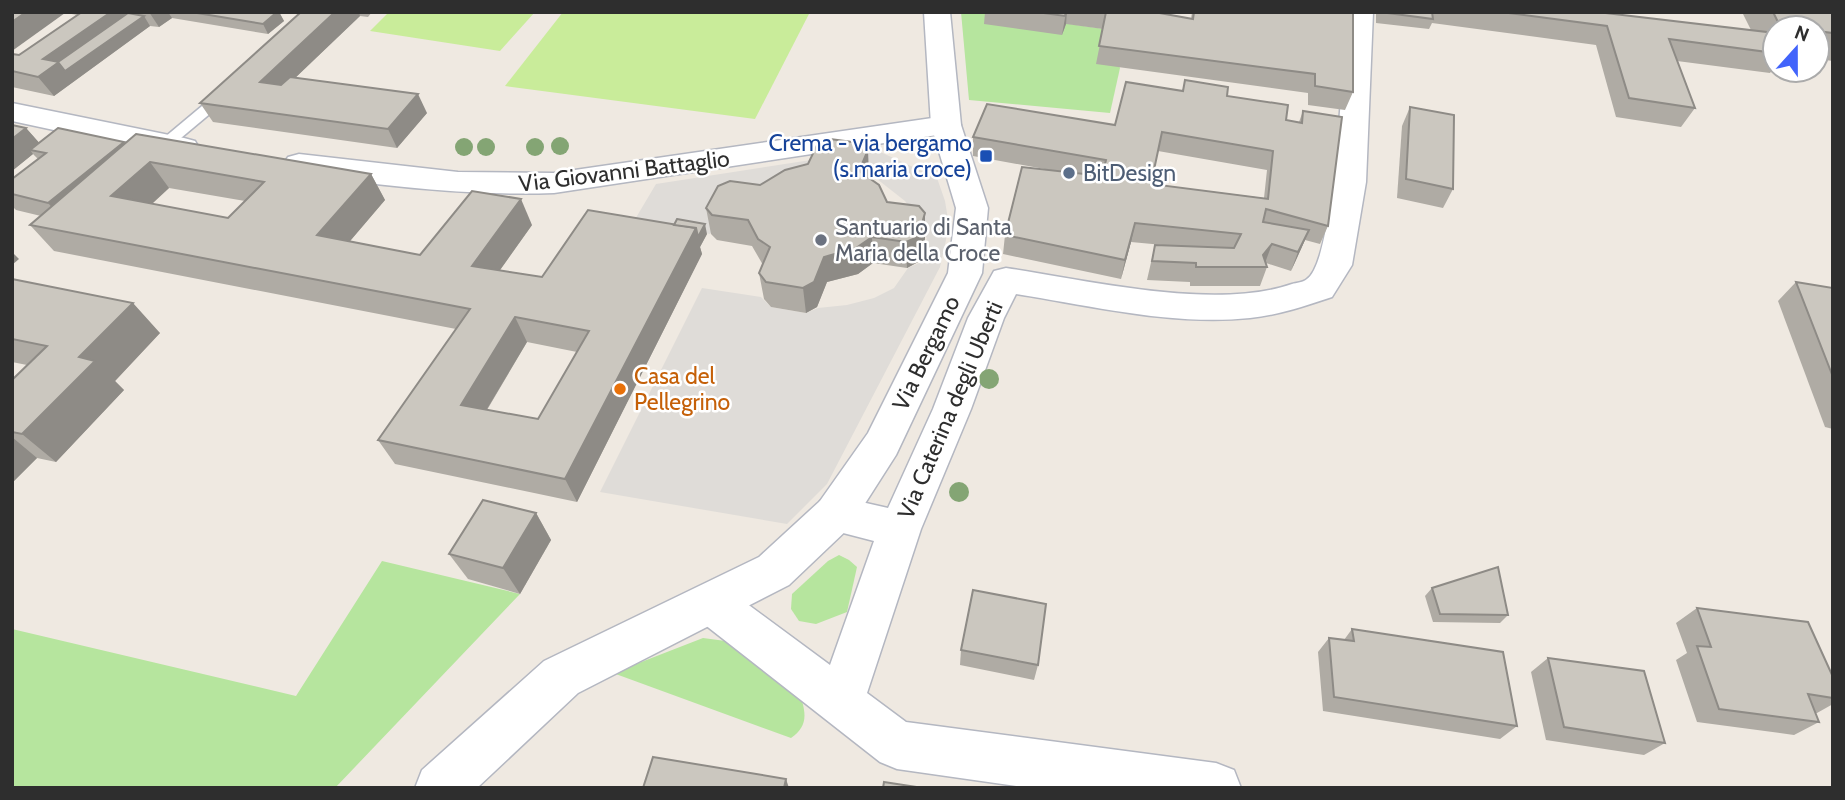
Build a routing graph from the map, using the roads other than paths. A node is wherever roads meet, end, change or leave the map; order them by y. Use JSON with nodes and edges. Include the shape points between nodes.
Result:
{"nodes":[{"id":1,"x":937,"y":12,"type":"edge"},
{"id":2,"x":1360,"y":12,"type":"edge"},
{"id":3,"x":236,"y":85,"type":"edge"},
{"id":4,"x":12,"y":112,"type":"edge"},
{"id":5,"x":946,"y":125,"type":"junction"},
{"id":6,"x":164,"y":145,"type":"junction"},
{"id":7,"x":219,"y":152,"type":"edge"},
{"id":8,"x":273,"y":160,"type":"edge"},
{"id":9,"x":835,"y":514,"type":"junction"},
{"id":10,"x":901,"y":529,"type":"junction"},
{"id":11,"x":712,"y":603,"type":"junction"},
{"id":12,"x":840,"y":702,"type":"junction"},
{"id":13,"x":440,"y":788,"type":"edge"},
{"id":14,"x":1216,"y":788,"type":"edge"}],
"edges":[{"from":1,"to":5,"type":"street","name":"Via Bergamo"},
{"from":2,"to":10,"type":"street","name":"Via Caterina degli Uberti","via":[[1350,182],[1335,265],[1320,288],[1241,305],[1177,304],[1006,279]]},
{"from":3,"to":6,"type":"lane"},
{"from":4,"to":6,"type":"street"},
{"from":5,"to":8,"type":"street","name":"Via Giovanni Battaglio","via":[[554,183],[504,186],[408,179]]},
{"from":5,"to":9,"type":"street","name":"Via Bergamo","via":[[972,208],[965,273],[882,444]]},
{"from":6,"to":7,"type":"street"},
{"from":9,"to":10,"type":"street","name":"Via Caterina degli Uberti"},
{"from":9,"to":11,"type":"street","name":"Via Bergamo","via":[[774,571]]},
{"from":10,"to":12,"type":"street"},
{"from":11,"to":12,"type":"street"},
{"from":11,"to":13,"type":"street","name":"Via Bergamo","via":[[561,677]]},
{"from":12,"to":14,"type":"street","via":[[897,745]]}]}
